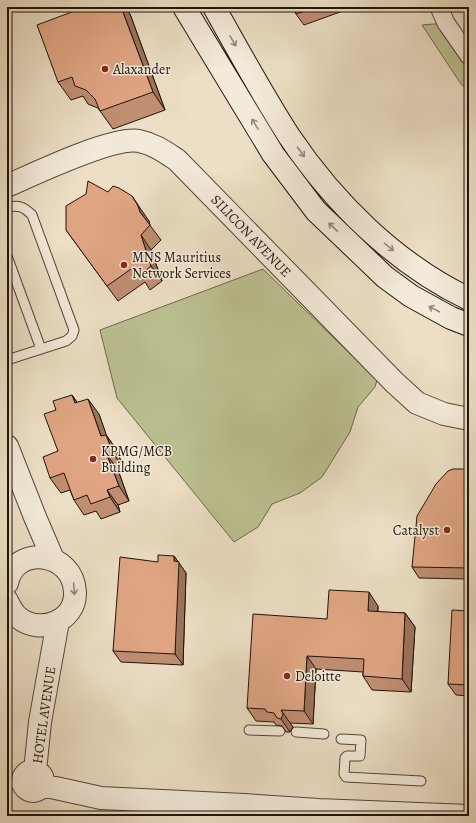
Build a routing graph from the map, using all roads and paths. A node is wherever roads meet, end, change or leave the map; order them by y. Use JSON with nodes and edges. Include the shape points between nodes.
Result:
{"nodes":[{"id":1,"x":184,"y":7,"type":"edge"},
{"id":2,"x":214,"y":7,"type":"edge"},
{"id":3,"x":439,"y":7,"type":"edge"},
{"id":4,"x":469,"y":56,"type":"edge"},
{"id":5,"x":7,"y":186,"type":"edge"},
{"id":6,"x":7,"y":208,"type":"edge"},
{"id":7,"x":7,"y":256,"type":"edge"},
{"id":8,"x":469,"y":299,"type":"edge"},
{"id":9,"x":469,"y":325,"type":"edge"},
{"id":10,"x":41,"y":349,"type":"junction"},
{"id":11,"x":7,"y":360,"type":"edge"},
{"id":12,"x":469,"y":420,"type":"edge"},
{"id":13,"x":7,"y":446,"type":"edge"},
{"id":14,"x":35,"y":517,"type":"junction"},
{"id":15,"x":53,"y":559,"type":"junction"},
{"id":16,"x":22,"y":562,"type":"junction"},
{"id":17,"x":7,"y":581,"type":"edge"},
{"id":18,"x":7,"y":601,"type":"edge"},
{"id":19,"x":58,"y":622,"type":"junction"},
{"id":20,"x":27,"y":623,"type":"junction"},
{"id":21,"x":52,"y":659,"type":"junction"},
{"id":22,"x":249,"y":730,"type":"dead end"},
{"id":23,"x":280,"y":731,"type":"edge"},
{"id":24,"x":296,"y":732,"type":"dead end"},
{"id":25,"x":324,"y":734,"type":"dead end"},
{"id":26,"x":341,"y":739,"type":"dead end"},
{"id":27,"x":27,"y":781,"type":"edge"},
{"id":28,"x":421,"y":781,"type":"dead end"},
{"id":29,"x":469,"y":816,"type":"edge"}],
"edges":[{"from":9,"to":1,"type":"street","one_way":true,"via":[[411,296],[385,277],[316,211],[273,154]]},
{"from":2,"to":8,"type":"street","one_way":true,"via":[[289,136],[323,181],[376,236],[427,275]]},
{"from":3,"to":4,"type":"street","via":[[446,23]]},
{"from":5,"to":12,"type":"street","name":"SILICON AVENUE","via":[[82,154],[116,143],[138,140],[156,146],[177,160],[417,403],[444,414]]},
{"from":6,"to":10,"type":"lane","via":[[14,205],[25,208],[32,215],[74,330],[66,341]]},
{"from":7,"to":10,"type":"lane"},
{"from":10,"to":11,"type":"lane"},
{"from":13,"to":14,"type":"street"},
{"from":14,"to":15,"type":"street"},
{"from":14,"to":16,"type":"street"},
{"from":15,"to":16,"type":"street","via":[[32,558]]},
{"from":15,"to":19,"type":"street","one_way":true,"via":[[70,573],[75,595],[72,605]]},
{"from":16,"to":17,"type":"street","via":[[13,569]]},
{"from":18,"to":20,"type":"street","name":"HOTEL AVENUE","via":[[18,618]]},
{"from":19,"to":20,"type":"street","via":[[37,626]]},
{"from":19,"to":21,"type":"street","name":"HOTEL AVENUE"},
{"from":20,"to":21,"type":"street","name":"HOTEL AVENUE"},
{"from":21,"to":27,"type":"street","name":"HOTEL AVENUE"},
{"from":22,"to":23,"type":"lane"},
{"from":24,"to":25,"type":"lane"},
{"from":26,"to":28,"type":"lane","via":[[361,740],[360,756],[345,758],[346,778]]},
{"from":27,"to":29,"type":"street","via":[[101,798]]}]}
